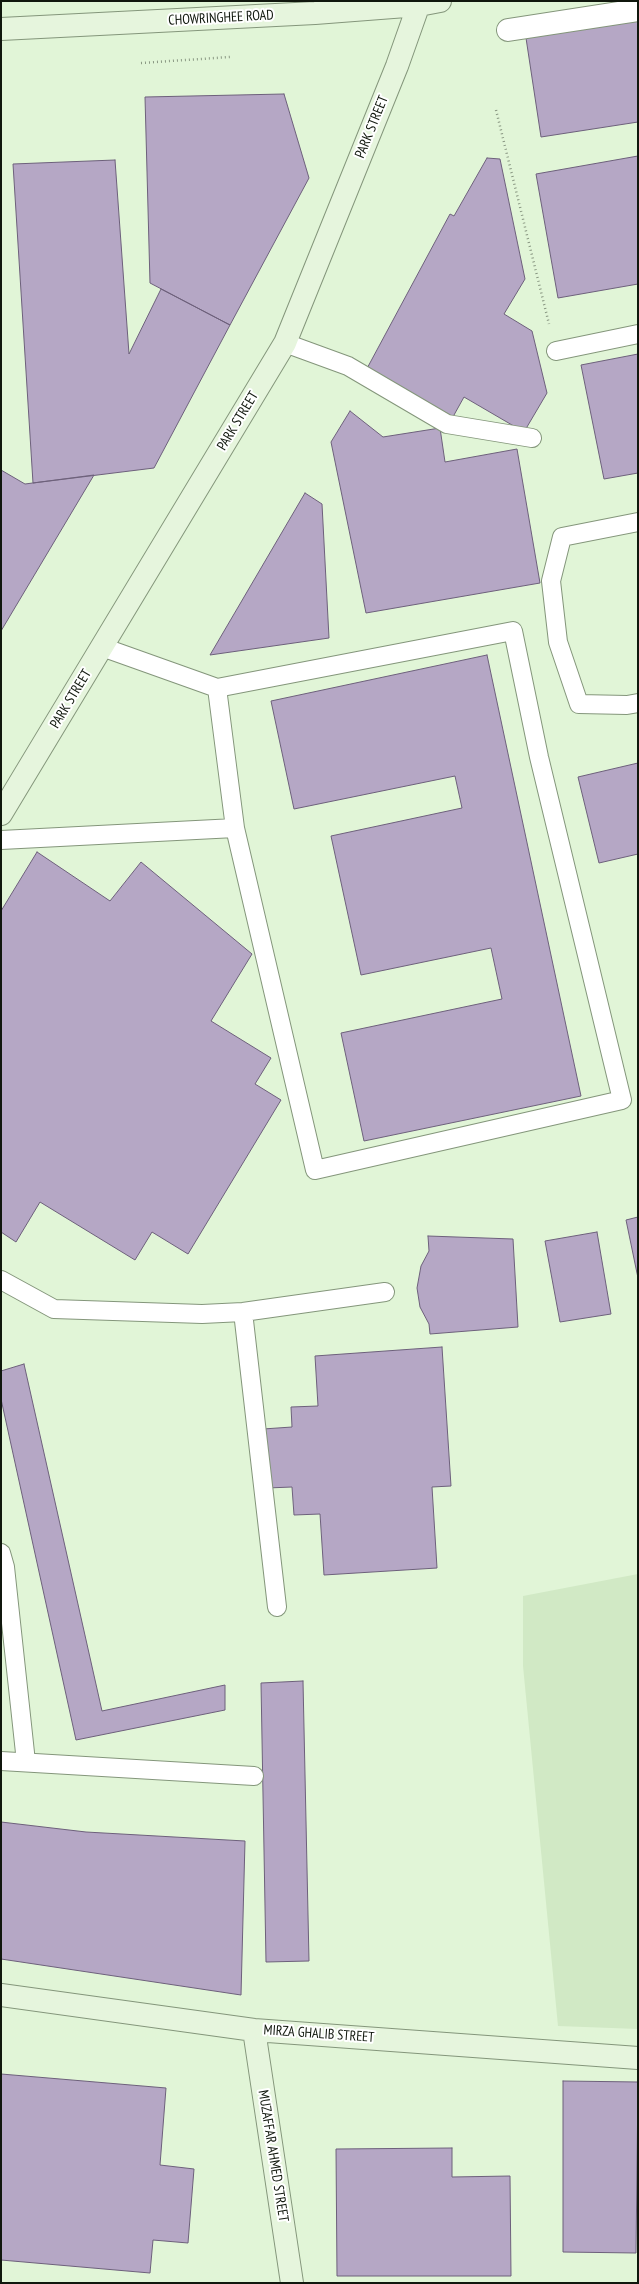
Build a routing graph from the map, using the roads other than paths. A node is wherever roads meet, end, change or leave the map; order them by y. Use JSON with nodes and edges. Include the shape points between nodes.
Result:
{"nodes":[{"id":1,"x":440,"y":1,"type":"edge"},
{"id":2,"x":419,"y":3,"type":"edge"},
{"id":3,"x":638,"y":10,"type":"edge"},
{"id":4,"x":1,"y":29,"type":"edge"},
{"id":5,"x":508,"y":30,"type":"dead end"},
{"id":6,"x":638,"y":334,"type":"edge"},
{"id":7,"x":285,"y":344,"type":"junction"},
{"id":8,"x":556,"y":352,"type":"road end"},
{"id":9,"x":532,"y":438,"type":"dead end"},
{"id":10,"x":638,"y":522,"type":"edge"},
{"id":11,"x":102,"y":647,"type":"junction"},
{"id":12,"x":217,"y":688,"type":"junction"},
{"id":13,"x":638,"y":703,"type":"edge"},
{"id":14,"x":1,"y":814,"type":"edge"},
{"id":15,"x":235,"y":828,"type":"junction"},
{"id":16,"x":1,"y":840,"type":"edge"},
{"id":17,"x":1,"y":1280,"type":"edge"},
{"id":18,"x":385,"y":1292,"type":"dead end"},
{"id":19,"x":243,"y":1312,"type":"junction"},
{"id":20,"x":1,"y":1552,"type":"edge"},
{"id":21,"x":277,"y":1607,"type":"dead end"},
{"id":22,"x":1,"y":1761,"type":"edge"},
{"id":23,"x":26,"y":1762,"type":"junction"},
{"id":24,"x":254,"y":1776,"type":"dead end"},
{"id":25,"x":1,"y":1995,"type":"edge"},
{"id":26,"x":254,"y":2030,"type":"junction"},
{"id":27,"x":638,"y":2058,"type":"edge"},
{"id":28,"x":292,"y":2283,"type":"edge"}],
"edges":[{"from":1,"to":2,"type":"main road","name":"CHOWRINGHEE ROAD"},
{"from":2,"to":4,"type":"main road","name":"CHOWRINGHEE ROAD","via":[[315,13]]},
{"from":2,"to":7,"type":"main road","name":"PARK STREET","via":[[397,66]]},
{"from":3,"to":5,"type":"street"},
{"from":6,"to":8,"type":"lane"},
{"from":7,"to":9,"type":"lane","via":[[348,366],[447,424]]},
{"from":7,"to":11,"type":"main road","name":"PARK STREET"},
{"from":10,"to":13,"type":"lane","via":[[562,537],[551,581],[558,642],[579,704]]},
{"from":11,"to":12,"type":"lane"},
{"from":11,"to":14,"type":"main road","name":"PARK STREET"},
{"from":12,"to":15,"type":"lane"},
{"from":12,"to":15,"type":"lane","via":[[513,631],[539,757],[622,1100],[315,1170]]},
{"from":15,"to":16,"type":"lane"},
{"from":17,"to":19,"type":"lane","via":[[54,1309],[202,1314]]},
{"from":18,"to":19,"type":"lane"},
{"from":19,"to":21,"type":"lane"},
{"from":20,"to":23,"type":"lane","via":[[6,1567]]},
{"from":22,"to":23,"type":"lane"},
{"from":23,"to":24,"type":"lane"},
{"from":25,"to":26,"type":"main road","name":"MIRZA GHALIB STREET"},
{"from":26,"to":27,"type":"main road","name":"MIRZA GHALIB STREET"},
{"from":26,"to":28,"type":"main road","name":"MUZAFFAR AHMED STREET"}]}
